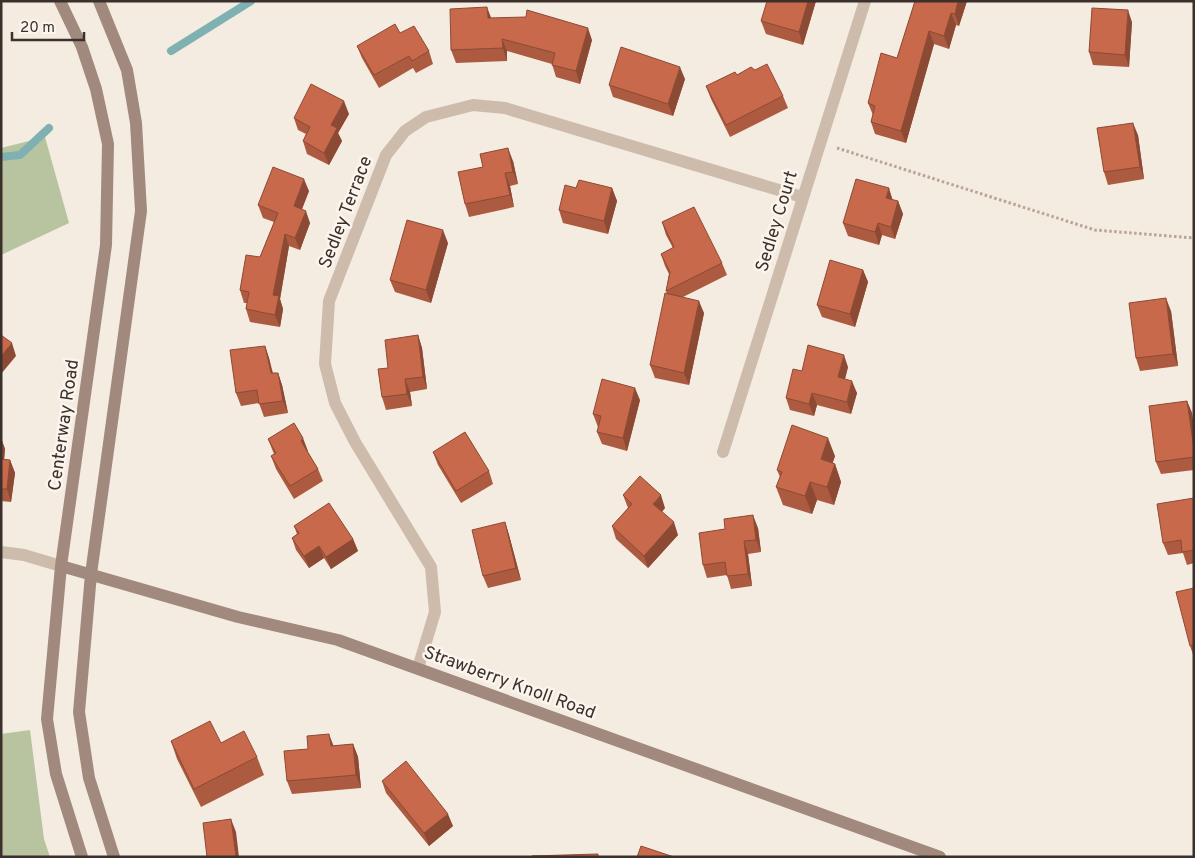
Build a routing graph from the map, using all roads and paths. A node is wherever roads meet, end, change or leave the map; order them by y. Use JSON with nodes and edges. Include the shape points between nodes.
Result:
{"nodes":[{"id":1,"x":60,"y":1,"type":"edge"},
{"id":2,"x":99,"y":1,"type":"edge"},
{"id":3,"x":864,"y":1,"type":"edge"},
{"id":4,"x":819,"y":143,"type":"junction"},
{"id":5,"x":802,"y":196,"type":"junction"},
{"id":6,"x":1194,"y":238,"type":"edge"},
{"id":7,"x":723,"y":452,"type":"dead end"},
{"id":8,"x":1,"y":552,"type":"edge"},
{"id":9,"x":61,"y":566,"type":"junction"},
{"id":10,"x":91,"y":574,"type":"junction"},
{"id":11,"x":418,"y":668,"type":"junction"},
{"id":12,"x":82,"y":857,"type":"edge"},
{"id":13,"x":114,"y":857,"type":"edge"},
{"id":14,"x":940,"y":857,"type":"edge"}],
"edges":[{"from":1,"to":9,"type":"street","name":"Centerway Road","via":[[82,47],[96,89],[108,144],[106,245]]},
{"from":2,"to":10,"type":"street","via":[[127,70],[136,123],[141,211]]},
{"from":3,"to":4,"type":"street","name":"Sedley Court"},
{"from":4,"to":5,"type":"street","name":"Sedley Court"},
{"from":4,"to":6,"type":"path","via":[[1095,230]]},
{"from":5,"to":7,"type":"street","name":"Sedley Court"},
{"from":5,"to":11,"type":"street","name":"Sedley Terrace","via":[[505,108],[472,105],[426,117],[405,131],[386,154],[329,301],[325,364],[335,404],[431,567],[435,612]]},
{"from":8,"to":9,"type":"street"},
{"from":9,"to":10,"type":"street","name":"Strawberry Knoll Road"},
{"from":9,"to":12,"type":"street","name":"Centerway Road","via":[[48,719],[56,774]]},
{"from":10,"to":11,"type":"street","name":"Strawberry Knoll Road","via":[[238,617],[338,640]]},
{"from":10,"to":13,"type":"street","via":[[78,712],[89,778]]},
{"from":11,"to":14,"type":"street","name":"Strawberry Knoll Road"}]}
